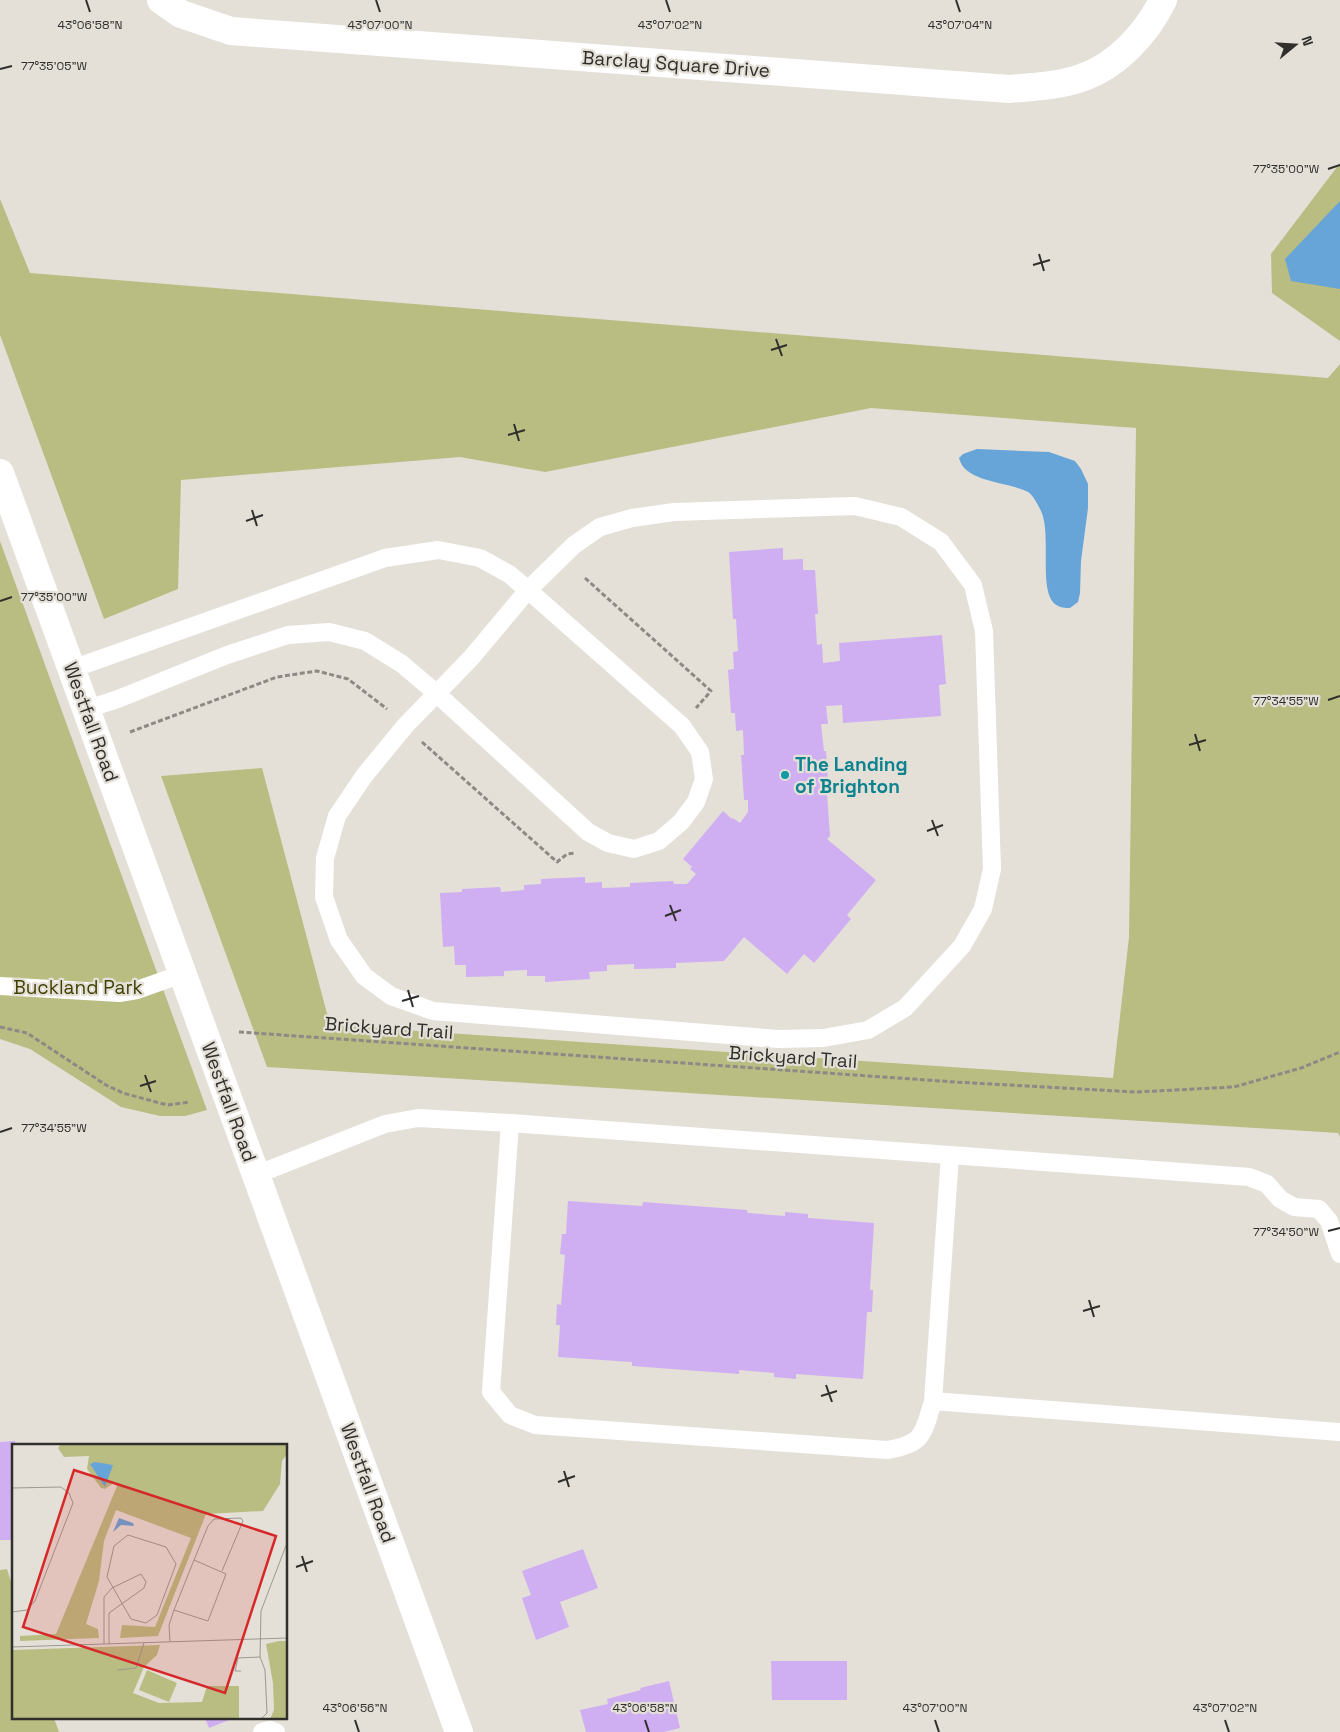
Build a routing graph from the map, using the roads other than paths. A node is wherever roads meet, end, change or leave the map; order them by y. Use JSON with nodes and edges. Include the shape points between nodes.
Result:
{"nodes":[{"id":1,"x":162,"y":0,"type":"edge"},
{"id":2,"x":1163,"y":0,"type":"edge"},
{"id":3,"x":0,"y":473,"type":"edge"},
{"id":4,"x":528,"y":590,"type":"junction"},
{"id":5,"x":72,"y":669,"type":"junction"},
{"id":6,"x":436,"y":693,"type":"junction"},
{"id":7,"x":87,"y":709,"type":"junction"},
{"id":8,"x":182,"y":974,"type":"junction"},
{"id":9,"x":0,"y":986,"type":"edge"},
{"id":10,"x":510,"y":1123,"type":"junction"},
{"id":11,"x":950,"y":1155,"type":"junction"},
{"id":12,"x":256,"y":1175,"type":"junction"},
{"id":13,"x":1340,"y":1254,"type":"edge"},
{"id":14,"x":933,"y":1401,"type":"junction"},
{"id":15,"x":1340,"y":1432,"type":"edge"},
{"id":16,"x":262,"y":1732,"type":"edge"},
{"id":17,"x":276,"y":1732,"type":"edge"},
{"id":18,"x":459,"y":1732,"type":"edge"}],
"edges":[{"from":1,"to":2,"type":"street","name":"Barclay Square Drive","via":[[181,14],[231,31],[1009,89],[1044,87],[1082,77],[1106,65],[1145,29]]},
{"from":3,"to":5,"type":"street","name":"Westfall Road"},
{"from":4,"to":5,"type":"lane","via":[[509,574],[480,558],[438,550],[385,558]]},
{"from":4,"to":6,"type":"lane","via":[[471,658]]},
{"from":4,"to":6,"type":"lane","via":[[682,726],[700,752],[704,779],[696,802],[681,822],[659,842],[634,849],[608,843],[588,832]]},
{"from":4,"to":6,"type":"lane","via":[[574,545],[600,527],[674,512],[855,506],[901,517],[941,542],[972,585],[984,631],[992,869],[983,909],[962,946],[905,1008],[868,1030],[823,1038],[778,1039],[433,1011],[391,996],[364,976],[339,940],[324,897],[325,858],[337,816],[364,776]]},
{"from":5,"to":7,"type":"street","name":"Westfall Road"},
{"from":6,"to":7,"type":"lane","via":[[402,664],[365,641],[329,632],[288,634]]},
{"from":7,"to":8,"type":"street","name":"Westfall Road"},
{"from":8,"to":9,"type":"lane","via":[[119,993]]},
{"from":8,"to":12,"type":"street","name":"Westfall Road"},
{"from":10,"to":11,"type":"lane"},
{"from":10,"to":12,"type":"lane","via":[[418,1118],[385,1124]]},
{"from":10,"to":14,"type":"lane","via":[[491,1392],[510,1416],[535,1425],[887,1450],[905,1447],[923,1434]]},
{"from":11,"to":13,"type":"lane","via":[[1249,1176],[1267,1184],[1294,1207],[1319,1209],[1329,1221]]},
{"from":11,"to":14,"type":"lane"},
{"from":12,"to":18,"type":"street","name":"Westfall Road"},
{"from":14,"to":15,"type":"lane"},
{"from":16,"to":17,"type":"lane"}]}
